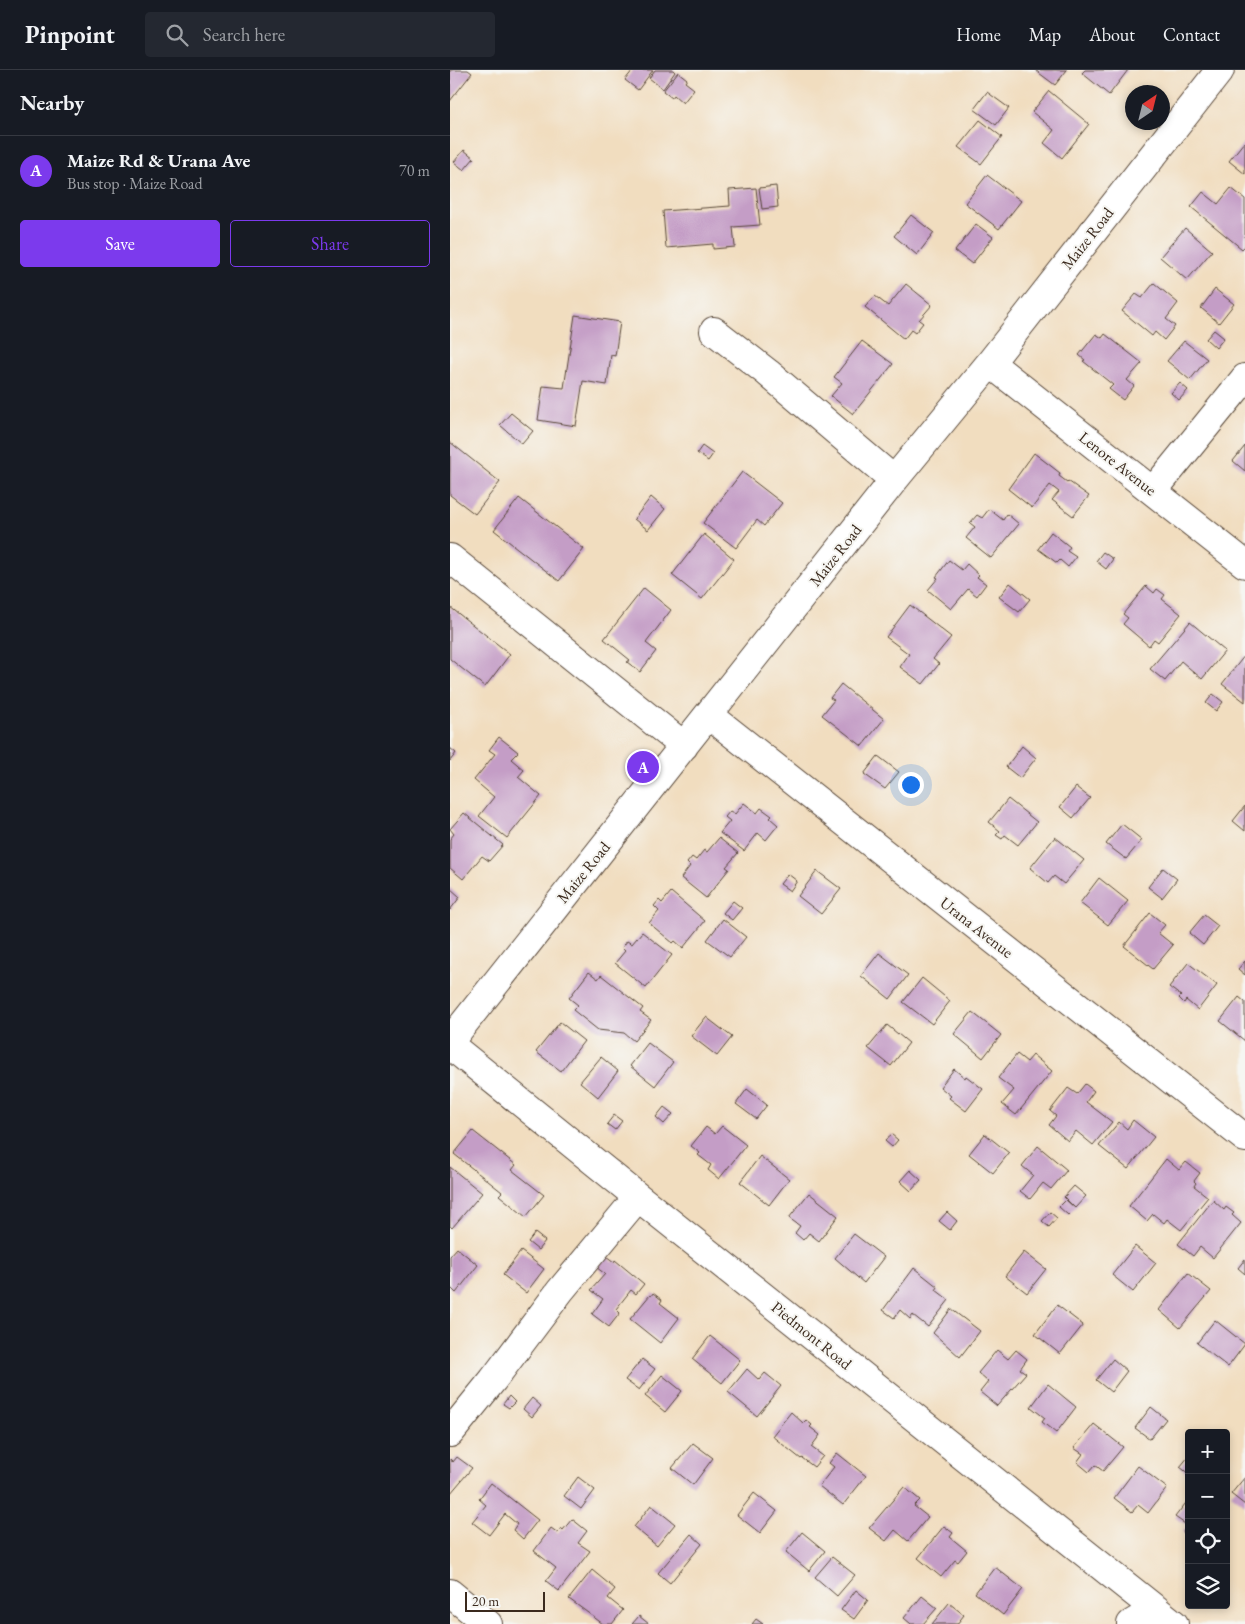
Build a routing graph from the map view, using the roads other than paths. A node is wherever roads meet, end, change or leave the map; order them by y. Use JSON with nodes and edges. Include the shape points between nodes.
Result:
{"nodes":[{"id":1,"x":1220,"y":70,"type":"edge"},
{"id":2,"x":714,"y":331,"type":"dead end"},
{"id":3,"x":990,"y":363,"type":"junction"},
{"id":4,"x":1245,"y":378,"type":"edge"},
{"id":5,"x":894,"y":480,"type":"junction"},
{"id":6,"x":1153,"y":490,"type":"junction"},
{"id":7,"x":450,"y":558,"type":"edge"},
{"id":8,"x":1245,"y":564,"type":"edge"},
{"id":9,"x":709,"y":715,"type":"junction"},
{"id":10,"x":684,"y":746,"type":"junction"},
{"id":11,"x":450,"y":1041,"type":"edge"},
{"id":12,"x":450,"y":1045,"type":"edge"},
{"id":13,"x":1245,"y":1138,"type":"edge"},
{"id":14,"x":638,"y":1197,"type":"junction"},
{"id":15,"x":450,"y":1433,"type":"edge"},
{"id":16,"x":450,"y":1593,"type":"edge"},
{"id":17,"x":1165,"y":1617,"type":"edge"},
{"id":18,"x":488,"y":1624,"type":"edge"},
{"id":19,"x":1131,"y":1624,"type":"edge"}],
"edges":[{"from":1,"to":3,"type":"street","name":"Maize Road"},
{"from":2,"to":5,"type":"street"},
{"from":3,"to":5,"type":"street","name":"Maize Road"},
{"from":3,"to":6,"type":"street","name":"Lenore Avenue"},
{"from":4,"to":6,"type":"street"},
{"from":5,"to":9,"type":"street","name":"Maize Road"},
{"from":6,"to":8,"type":"street","name":"Lenore Avenue"},
{"from":7,"to":10,"type":"street"},
{"from":9,"to":10,"type":"street","name":"Maize Road"},
{"from":9,"to":13,"type":"street","name":"Urana Avenue"},
{"from":10,"to":11,"type":"street","name":"Maize Road"},
{"from":12,"to":14,"type":"street","name":"Piedmont Road"},
{"from":14,"to":15,"type":"street"},
{"from":14,"to":17,"type":"street","name":"Piedmont Road"},
{"from":16,"to":18,"type":"street"},
{"from":17,"to":19,"type":"street"}]}
